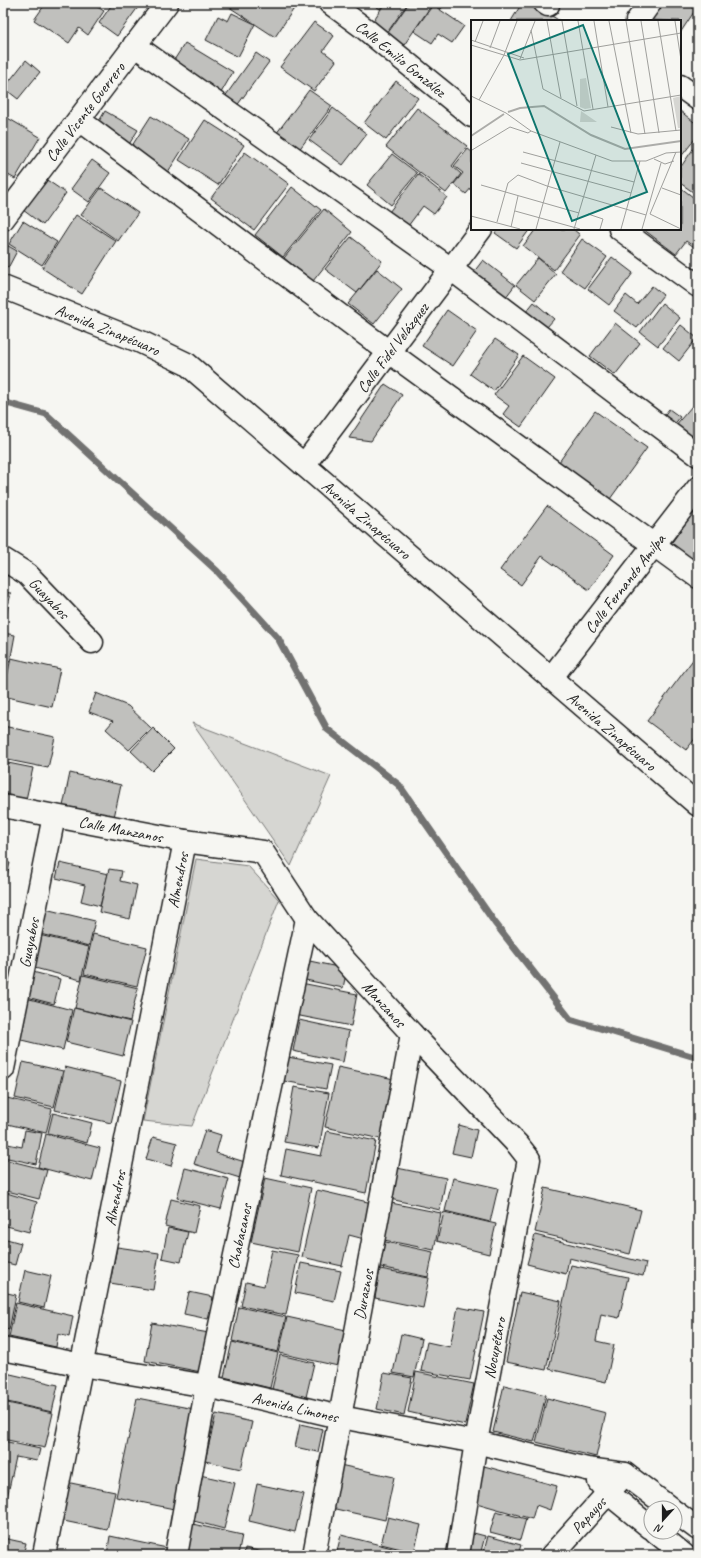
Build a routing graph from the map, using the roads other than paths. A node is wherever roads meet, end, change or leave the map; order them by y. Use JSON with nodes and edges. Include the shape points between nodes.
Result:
{"nodes":[{"id":1,"x":167,"y":3,"type":"edge"},
{"id":2,"x":330,"y":3,"type":"edge"},
{"id":3,"x":650,"y":3,"type":"edge"},
{"id":4,"x":638,"y":20,"type":"edge"},
{"id":5,"x":134,"y":45,"type":"junction"},
{"id":6,"x":681,"y":87,"type":"edge"},
{"id":7,"x":698,"y":99,"type":"edge"},
{"id":8,"x":471,"y":115,"type":"edge"},
{"id":9,"x":79,"y":120,"type":"junction"},
{"id":10,"x":3,"y":219,"type":"edge"},
{"id":11,"x":480,"y":230,"type":"edge"},
{"id":12,"x":621,"y":230,"type":"edge"},
{"id":13,"x":451,"y":269,"type":"junction"},
{"id":14,"x":698,"y":286,"type":"edge"},
{"id":15,"x":3,"y":287,"type":"edge"},
{"id":16,"x":389,"y":352,"type":"junction"},
{"id":17,"x":698,"y":455,"type":"edge"},
{"id":18,"x":304,"y":465,"type":"junction"},
{"id":19,"x":698,"y":488,"type":"edge"},
{"id":20,"x":654,"y":545,"type":"junction"},
{"id":21,"x":3,"y":560,"type":"edge"},
{"id":22,"x":698,"y":577,"type":"edge"},
{"id":23,"x":92,"y":642,"type":"dead end"},
{"id":24,"x":551,"y":678,"type":"junction"},
{"id":25,"x":698,"y":805,"type":"edge"},
{"id":26,"x":3,"y":806,"type":"edge"},
{"id":27,"x":54,"y":816,"type":"junction"},
{"id":28,"x":185,"y":841,"type":"junction"},
{"id":29,"x":263,"y":852,"type":"joint"},
{"id":30,"x":307,"y":919,"type":"junction"},
{"id":31,"x":412,"y":1034,"type":"junction"},
{"id":32,"x":3,"y":1069,"type":"edge"},
{"id":33,"x":518,"y":1145,"type":"joint"},
{"id":34,"x":3,"y":1349,"type":"edge"},
{"id":35,"x":82,"y":1365,"type":"junction"},
{"id":36,"x":207,"y":1386,"type":"junction"},
{"id":37,"x":340,"y":1417,"type":"junction"},
{"id":38,"x":476,"y":1442,"type":"junction"},
{"id":39,"x":587,"y":1469,"type":"junction"},
{"id":40,"x":625,"y":1474,"type":"junction"},
{"id":41,"x":608,"y":1493,"type":"junction"},
{"id":42,"x":659,"y":1500,"type":"edge"},
{"id":43,"x":683,"y":1518,"type":"edge"},
{"id":44,"x":643,"y":1521,"type":"edge"},
{"id":45,"x":698,"y":1529,"type":"edge"},
{"id":46,"x":666,"y":1540,"type":"edge"},
{"id":47,"x":44,"y":1555,"type":"edge"},
{"id":48,"x":176,"y":1555,"type":"edge"},
{"id":49,"x":314,"y":1555,"type":"edge"},
{"id":50,"x":458,"y":1555,"type":"edge"},
{"id":51,"x":552,"y":1555,"type":"edge"},
{"id":52,"x":684,"y":1555,"type":"edge"}],
"edges":[{"from":1,"to":5,"type":"street","name":"Calle Vicente Guerrero"},
{"from":2,"to":8,"type":"street","name":"Calle Emilio González"},
{"from":3,"to":4,"type":"street"},
{"from":5,"to":9,"type":"street","name":"Calle Vicente Guerrero"},
{"from":5,"to":13,"type":"street"},
{"from":6,"to":7,"type":"street"},
{"from":9,"to":10,"type":"street","name":"Calle Vicente Guerrero"},
{"from":9,"to":16,"type":"street"},
{"from":11,"to":13,"type":"street","name":"Calle Fidel Velázquez"},
{"from":12,"to":14,"type":"street"},
{"from":13,"to":16,"type":"street","name":"Calle Fidel Velázquez"},
{"from":13,"to":17,"type":"street"},
{"from":15,"to":18,"type":"street","name":"Avenida Zinapécuaro","via":[[141,342],[187,364]]},
{"from":16,"to":18,"type":"street","name":"Calle Fidel Velázquez"},
{"from":16,"to":20,"type":"street"},
{"from":18,"to":24,"type":"street","name":"Avenida Zinapécuaro"},
{"from":19,"to":20,"type":"street","name":"Calle Fernando Amilpa"},
{"from":20,"to":22,"type":"street"},
{"from":20,"to":24,"type":"street","name":"Calle Fernando Amilpa"},
{"from":21,"to":23,"type":"street","name":"Guayabos","via":[[27,574]]},
{"from":24,"to":25,"type":"street","name":"Avenida Zinapécuaro"},
{"from":26,"to":27,"type":"street","name":"Calle Manzanos"},
{"from":27,"to":28,"type":"street","name":"Calle Manzanos"},
{"from":27,"to":32,"type":"street","name":"Guayabos"},
{"from":28,"to":29,"type":"street","name":"Calle Manzanos"},
{"from":28,"to":35,"type":"street","name":"Almendros"},
{"from":29,"to":30,"type":"street","name":"Manzanos"},
{"from":30,"to":31,"type":"street","name":"Manzanos"},
{"from":30,"to":36,"type":"street","name":"Chabacanos"},
{"from":31,"to":33,"type":"street","name":"Manzanos"},
{"from":31,"to":37,"type":"street","name":"Duraznos"},
{"from":33,"to":38,"type":"street","name":"Nocupétaro","via":[[529,1159]]},
{"from":34,"to":35,"type":"street","name":"Avenida Limones"},
{"from":35,"to":36,"type":"street","name":"Avenida Limones"},
{"from":35,"to":47,"type":"street","name":"Almendros"},
{"from":36,"to":37,"type":"street","name":"Avenida Limones"},
{"from":36,"to":48,"type":"street","name":"Chabacanos"},
{"from":37,"to":38,"type":"street","name":"Avenida Limones"},
{"from":37,"to":49,"type":"street","name":"Duraznos"},
{"from":38,"to":39,"type":"street","name":"Avenida Limones"},
{"from":38,"to":50,"type":"street","name":"Nocupétaro"},
{"from":39,"to":40,"type":"street","name":"Avenida Limones"},
{"from":39,"to":41,"type":"street"},
{"from":40,"to":41,"type":"street","name":"Papayos"},
{"from":40,"to":42,"type":"street","name":"Avenida Limones"},
{"from":41,"to":44,"type":"street"},
{"from":41,"to":51,"type":"street","name":"Papayos"},
{"from":43,"to":45,"type":"street"},
{"from":46,"to":52,"type":"street"}]}
